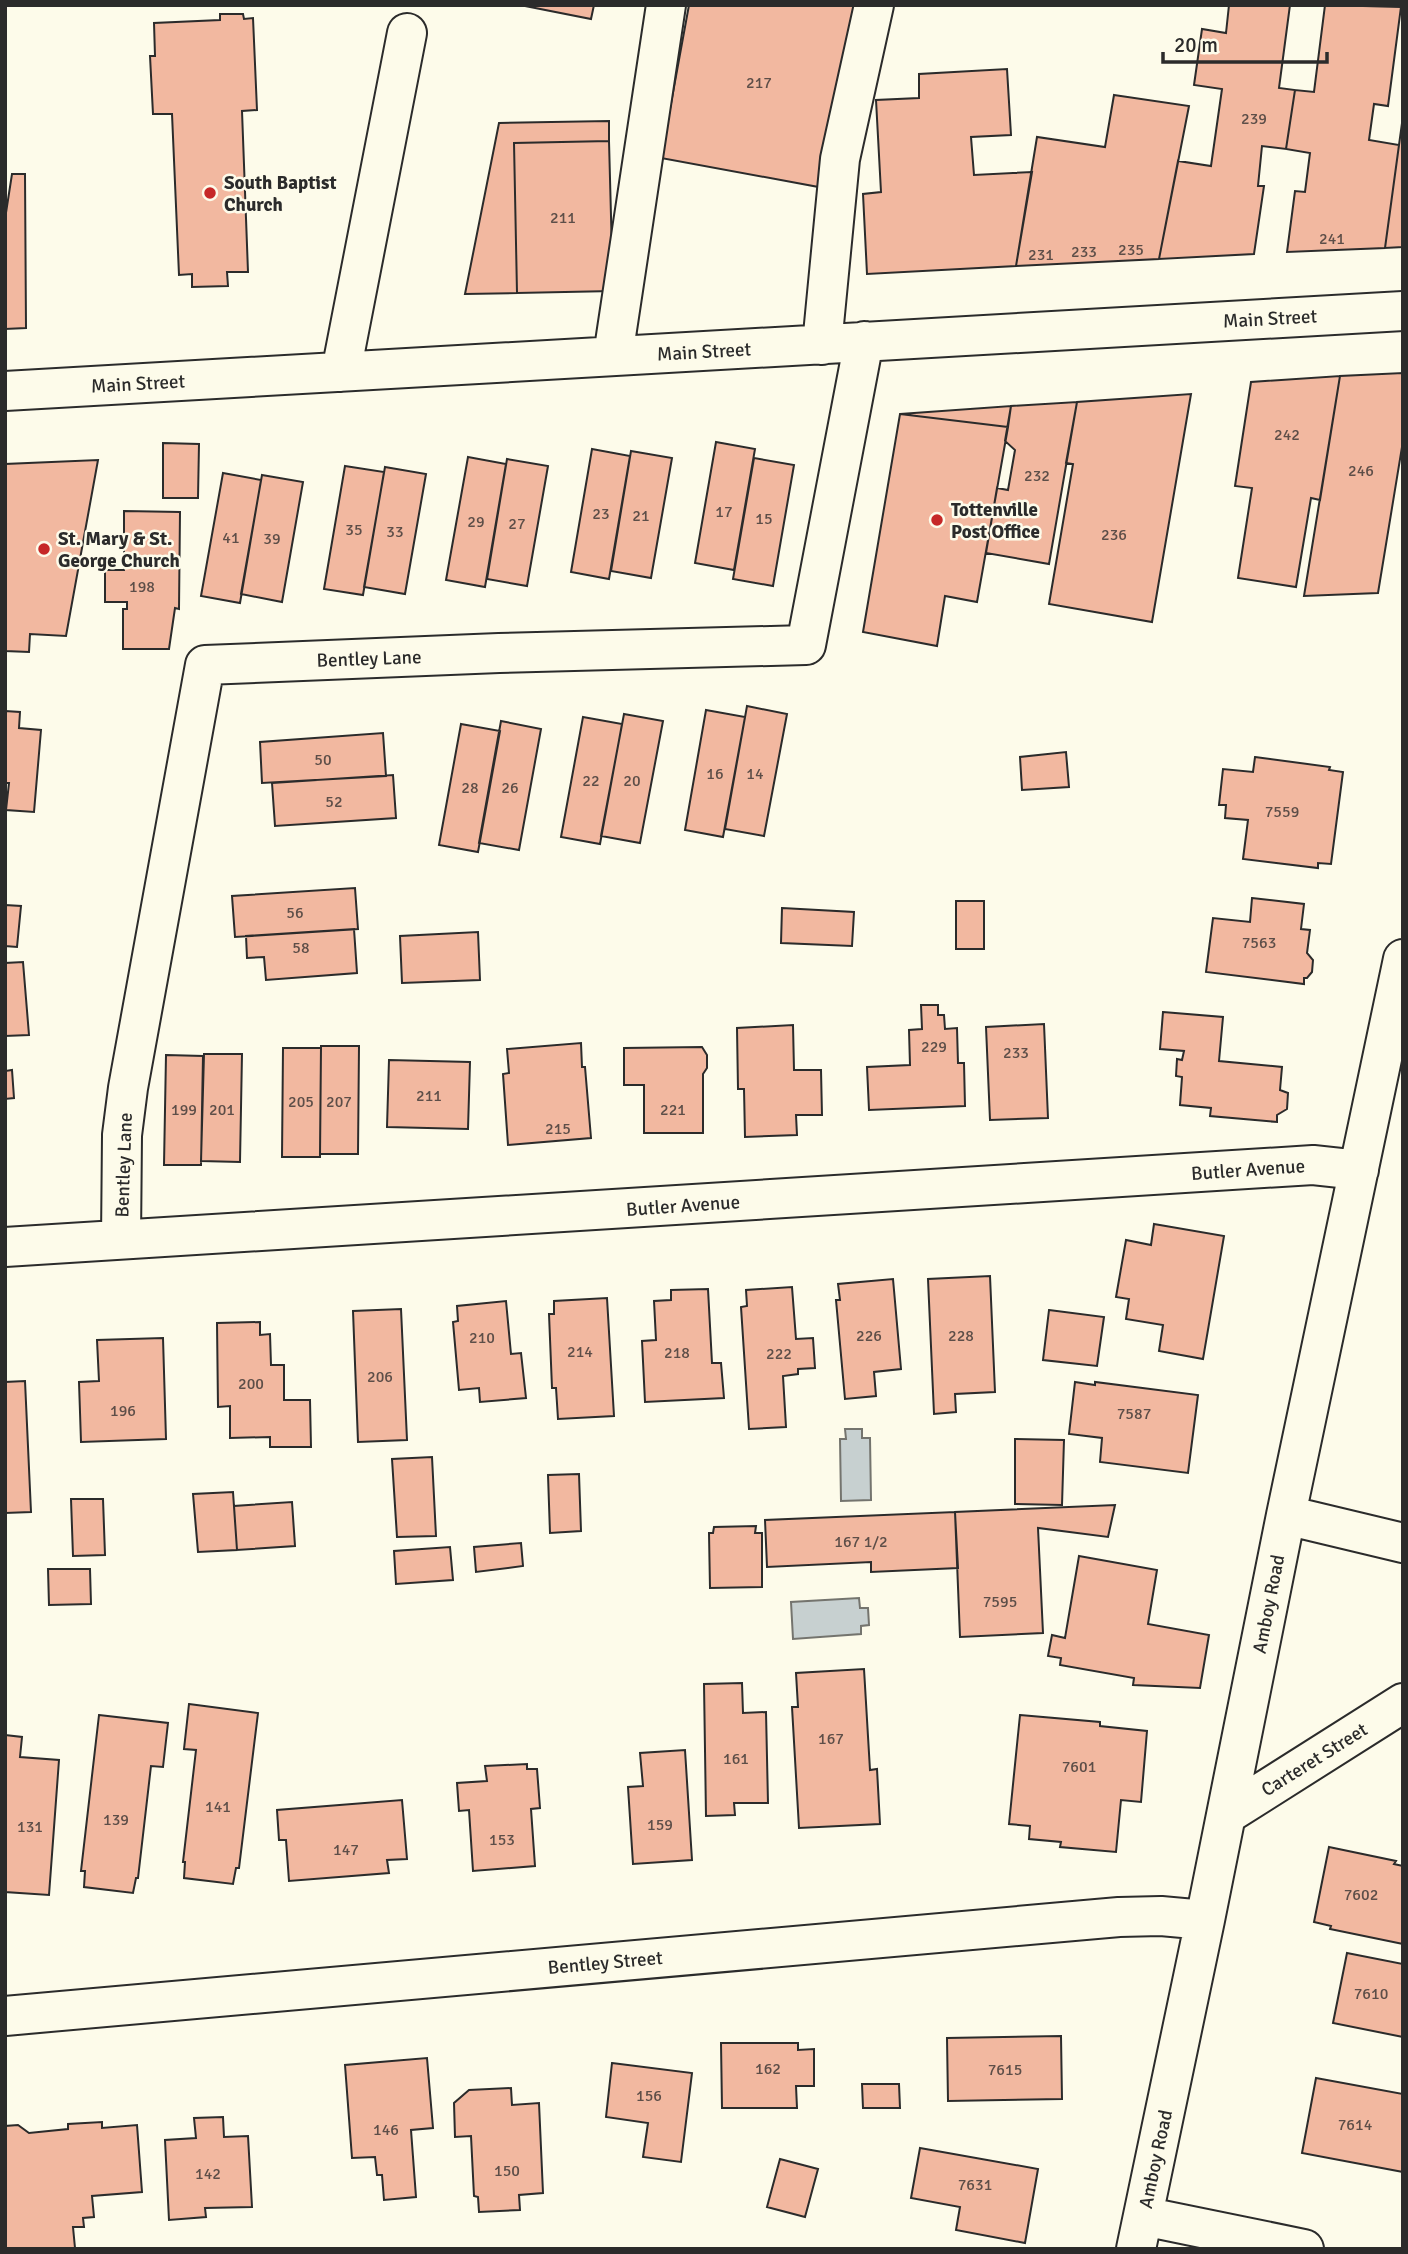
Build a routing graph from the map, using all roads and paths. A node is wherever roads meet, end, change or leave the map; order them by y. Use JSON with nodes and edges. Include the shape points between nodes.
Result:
{"nodes":[{"id":1,"x":666,"y":5,"type":"edge"},
{"id":2,"x":874,"y":5,"type":"edge"},
{"id":3,"x":407,"y":33,"type":"dead end"},
{"id":4,"x":1403,"y":311,"type":"edge"},
{"id":5,"x":864,"y":341,"type":"junction"},
{"id":6,"x":822,"y":345,"type":"junction"},
{"id":7,"x":613,"y":356,"type":"junction"},
{"id":8,"x":341,"y":372,"type":"junction"},
{"id":9,"x":5,"y":391,"type":"edge"},
{"id":10,"x":1403,"y":959,"type":"edge"},
{"id":11,"x":1359,"y":1170,"type":"junction"},
{"id":12,"x":121,"y":1239,"type":"junction"},
{"id":13,"x":5,"y":1247,"type":"edge"},
{"id":14,"x":1286,"y":1515,"type":"junction"},
{"id":15,"x":1403,"y":1543,"type":"edge"},
{"id":16,"x":1403,"y":1703,"type":"edge"},
{"id":17,"x":1226,"y":1815,"type":"junction"},
{"id":18,"x":1205,"y":1920,"type":"junction"},
{"id":19,"x":5,"y":2016,"type":"edge"},
{"id":20,"x":1140,"y":2232,"type":"edge"},
{"id":21,"x":1304,"y":2249,"type":"edge"}],
"edges":[{"from":1,"to":7,"type":"street"},
{"from":2,"to":6,"type":"street","via":[[840,159]]},
{"from":3,"to":8,"type":"street"},
{"from":4,"to":5,"type":"street","name":"Main Street"},
{"from":5,"to":6,"type":"street","name":"Main Street"},
{"from":5,"to":12,"type":"street","name":"Bentley Lane","via":[[806,645],[205,664],[129,1076],[122,1135]]},
{"from":6,"to":7,"type":"street","name":"Main Street"},
{"from":7,"to":8,"type":"street","name":"Main Street"},
{"from":8,"to":9,"type":"street","name":"Main Street"},
{"from":10,"to":11,"type":"street","name":"Amboy Road"},
{"from":11,"to":12,"type":"street","name":"Butler Avenue","via":[[1313,1165]]},
{"from":11,"to":14,"type":"street","name":"Amboy Road"},
{"from":12,"to":13,"type":"street","name":"Butler Avenue"},
{"from":14,"to":15,"type":"street"},
{"from":14,"to":17,"type":"street","name":"Amboy Road"},
{"from":16,"to":17,"type":"street","name":"Carteret Street"},
{"from":17,"to":18,"type":"street","name":"Amboy Road"},
{"from":18,"to":19,"type":"street","name":"Bentley Street","via":[[1119,1917]]},
{"from":18,"to":20,"type":"street","name":"Amboy Road"},
{"from":20,"to":21,"type":"street"}]}
